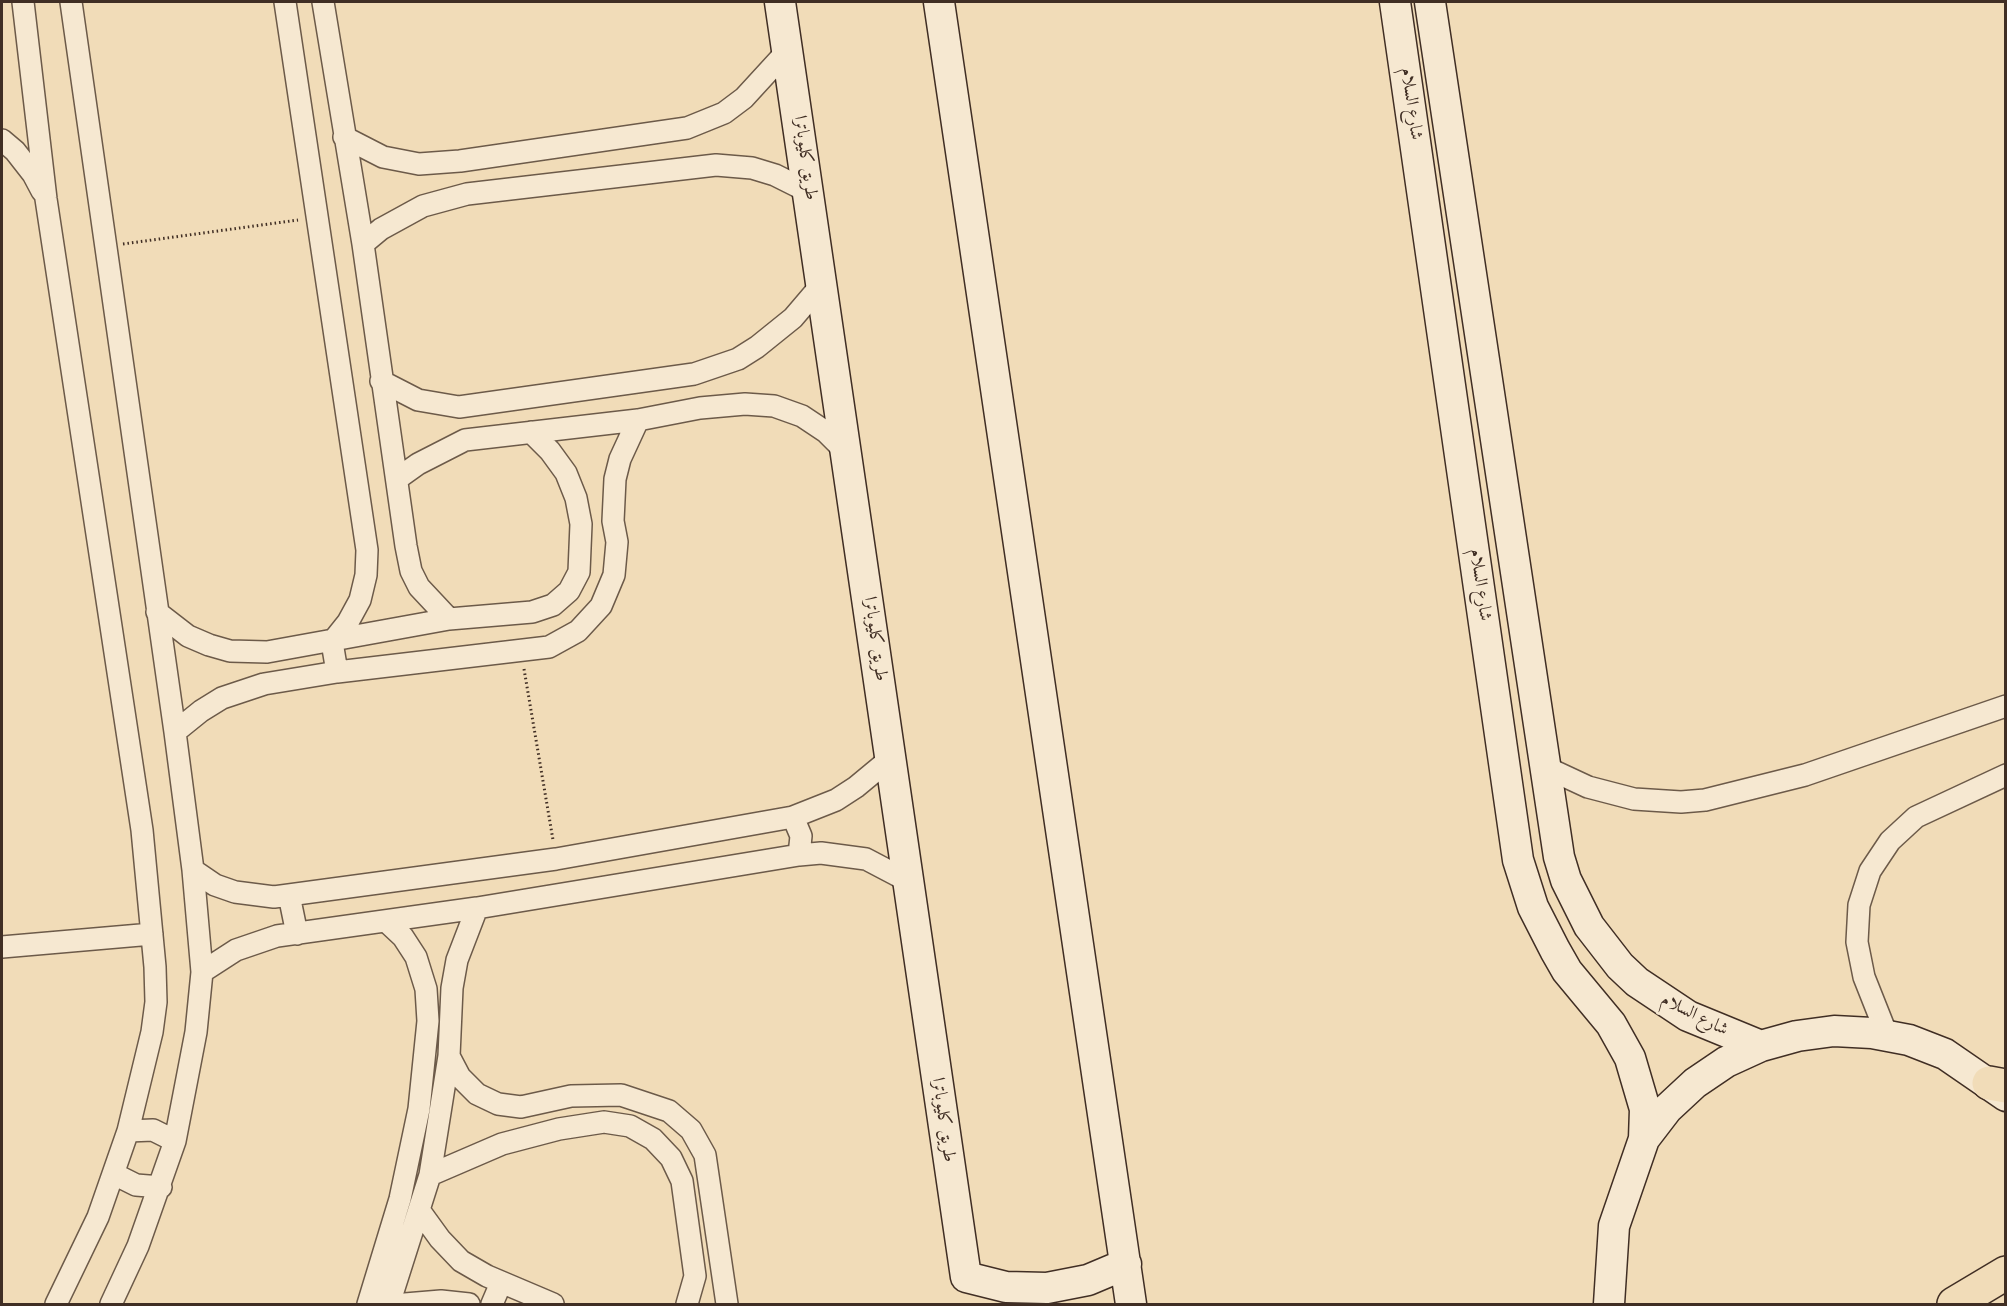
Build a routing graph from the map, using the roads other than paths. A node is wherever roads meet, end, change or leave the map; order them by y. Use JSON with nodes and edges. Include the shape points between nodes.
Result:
{"nodes":[{"id":1,"x":23,"y":2,"type":"edge"},
{"id":2,"x":71,"y":2,"type":"edge"},
{"id":3,"x":285,"y":2,"type":"edge"},
{"id":4,"x":323,"y":2,"type":"edge"},
{"id":5,"x":780,"y":2,"type":"edge"},
{"id":6,"x":939,"y":2,"type":"edge"},
{"id":7,"x":1395,"y":2,"type":"edge"},
{"id":8,"x":1430,"y":2,"type":"edge"},
{"id":9,"x":788,"y":50,"type":"junction"},
{"id":10,"x":344,"y":137,"type":"junction"},
{"id":11,"x":2,"y":140,"type":"edge"},
{"id":12,"x":809,"y":192,"type":"junction"},
{"id":13,"x":46,"y":199,"type":"junction"},
{"id":14,"x":363,"y":244,"type":"junction"},
{"id":15,"x":822,"y":284,"type":"junction"},
{"id":16,"x":1482,"y":345,"type":"junction"},
{"id":17,"x":1446,"y":351,"type":"junction"},
{"id":18,"x":381,"y":381,"type":"junction"},
{"id":19,"x":459,"y":406,"type":"junction"},
{"id":20,"x":638,"y":420,"type":"junction"},
{"id":21,"x":531,"y":432,"type":"junction"},
{"id":22,"x":465,"y":440,"type":"junction"},
{"id":23,"x":846,"y":452,"type":"junction"},
{"id":24,"x":397,"y":479,"type":"junction"},
{"id":25,"x":157,"y":612,"type":"junction"},
{"id":26,"x":449,"y":620,"type":"junction"},
{"id":27,"x":332,"y":642,"type":"junction"},
{"id":28,"x":337,"y":672,"type":"junction"},
{"id":29,"x":2006,"y":706,"type":"edge"},
{"id":30,"x":175,"y":732,"type":"junction"},
{"id":31,"x":891,"y":758,"type":"junction"},
{"id":32,"x":1545,"y":767,"type":"junction"},
{"id":33,"x":2006,"y":775,"type":"edge"},
{"id":34,"x":794,"y":818,"type":"junction"},
{"id":35,"x":799,"y":855,"type":"junction"},
{"id":36,"x":193,"y":870,"type":"junction"},
{"id":37,"x":906,"y":880,"type":"junction"},
{"id":38,"x":289,"y":895,"type":"junction"},
{"id":39,"x":477,"y":908,"type":"junction"},
{"id":40,"x":387,"y":922,"type":"junction"},
{"id":41,"x":152,"y":934,"type":"junction"},
{"id":42,"x":297,"y":934,"type":"junction"},
{"id":43,"x":2,"y":947,"type":"edge"},
{"id":44,"x":202,"y":972,"type":"junction"},
{"id":45,"x":453,"y":988,"type":"junction"},
{"id":46,"x":426,"y":989,"type":"junction"},
{"id":47,"x":1887,"y":1035,"type":"junction"},
{"id":48,"x":1761,"y":1046,"type":"junction"},
{"id":49,"x":449,"y":1056,"type":"junction"},
{"id":50,"x":2000,"y":1088,"type":"edge"},
{"id":51,"x":128,"y":1131,"type":"junction"},
{"id":52,"x":1644,"y":1139,"type":"junction"},
{"id":53,"x":175,"y":1141,"type":"junction"},
{"id":54,"x":114,"y":1174,"type":"junction"},
{"id":55,"x":430,"y":1175,"type":"junction"},
{"id":56,"x":161,"y":1187,"type":"junction"},
{"id":57,"x":419,"y":1210,"type":"junction"},
{"id":58,"x":1126,"y":1264,"type":"junction"},
{"id":59,"x":2006,"y":1273,"type":"edge"},
{"id":60,"x":501,"y":1283,"type":"junction"},
{"id":61,"x":56,"y":1305,"type":"edge"},
{"id":62,"x":111,"y":1305,"type":"edge"},
{"id":63,"x":368,"y":1305,"type":"edge"},
{"id":64,"x":389,"y":1305,"type":"edge"},
{"id":65,"x":405,"y":1305,"type":"edge"},
{"id":66,"x":469,"y":1305,"type":"edge"},
{"id":67,"x":492,"y":1305,"type":"edge"},
{"id":68,"x":553,"y":1305,"type":"edge"},
{"id":69,"x":687,"y":1305,"type":"edge"},
{"id":70,"x":727,"y":1305,"type":"edge"},
{"id":71,"x":1131,"y":1305,"type":"edge"},
{"id":72,"x":1609,"y":1305,"type":"edge"},
{"id":73,"x":1954,"y":1305,"type":"edge"}],
"edges":[{"from":1,"to":13,"type":"street"},
{"from":2,"to":25,"type":"street"},
{"from":3,"to":27,"type":"street","via":[[367,550],[360,600]]},
{"from":4,"to":10,"type":"street"},
{"from":5,"to":9,"type":"main road","name":"طريق كليوباترا"},
{"from":6,"to":58,"type":"main road"},
{"from":7,"to":17,"type":"main road","name":"شارع السلام"},
{"from":8,"to":16,"type":"main road","name":"شارع السلام"},
{"from":9,"to":10,"type":"street","via":[[744,98],[724,113],[687,128],[460,162],[419,164],[383,157]]},
{"from":9,"to":12,"type":"main road","name":"طريق كليوباترا"},
{"from":10,"to":14,"type":"street"},
{"from":11,"to":13,"type":"street","via":[[33,174]]},
{"from":12,"to":14,"type":"street","via":[[752,168],[716,165],[467,194],[423,206],[390,223]]},
{"from":12,"to":15,"type":"main road","name":"طريق كليوباترا"},
{"from":13,"to":41,"type":"street","via":[[142,830]]},
{"from":14,"to":18,"type":"street"},
{"from":15,"to":19,"type":"street","via":[[776,333],[738,359],[713,369]]},
{"from":15,"to":23,"type":"main road","name":"طريق كليوباترا"},
{"from":16,"to":17,"type":"main road"},
{"from":16,"to":32,"type":"main road","name":"شارع السلام"},
{"from":17,"to":52,"type":"main road","name":"شارع السلام","via":[[1518,860],[1533,907],[1555,950],[1611,1024],[1630,1059],[1645,1109]]},
{"from":18,"to":19,"type":"street","via":[[418,400]]},
{"from":18,"to":24,"type":"street"},
{"from":19,"to":22,"type":"street"},
{"from":20,"to":21,"type":"street"},
{"from":20,"to":23,"type":"street","via":[[723,405],[774,406],[802,416]]},
{"from":20,"to":28,"type":"street","via":[[615,479],[614,575],[601,606],[578,631],[549,646],[521,651]]},
{"from":21,"to":22,"type":"street"},
{"from":21,"to":26,"type":"street","via":[[561,466],[576,498],[581,524],[579,572],[569,591],[553,605],[532,612]]},
{"from":22,"to":24,"type":"street"},
{"from":23,"to":31,"type":"main road","name":"طريق كليوباترا"},
{"from":24,"to":26,"type":"street","via":[[411,571],[419,587]]},
{"from":25,"to":27,"type":"street","via":[[188,636],[230,651],[267,652]]},
{"from":25,"to":30,"type":"street"},
{"from":26,"to":27,"type":"street"},
{"from":27,"to":28,"type":"street"},
{"from":28,"to":30,"type":"street","via":[[243,690],[201,711]]},
{"from":29,"to":32,"type":"street","via":[[1805,775],[1705,800],[1634,800],[1588,787]]},
{"from":30,"to":36,"type":"street"},
{"from":31,"to":34,"type":"street","via":[[875,774],[836,800]]},
{"from":31,"to":37,"type":"main road","name":"طريق كليوباترا"},
{"from":32,"to":48,"type":"main road","name":"شارع السلام","via":[[1566,880],[1604,947],[1637,982],[1667,1004],[1713,1028]]},
{"from":33,"to":47,"type":"street","via":[[1916,817],[1890,841],[1870,871],[1859,905],[1857,942],[1864,977]]},
{"from":34,"to":35,"type":"street","via":[[801,836]]},
{"from":34,"to":38,"type":"street","via":[[556,859]]},
{"from":35,"to":37,"type":"street","via":[[822,853],[866,859]]},
{"from":35,"to":39,"type":"street"},
{"from":36,"to":38,"type":"street","via":[[215,885],[235,892]]},
{"from":36,"to":44,"type":"street"},
{"from":37,"to":58,"type":"main road","name":"طريق كليوباترا","via":[[966,1278],[1006,1287],[1047,1288],[1088,1280]]},
{"from":38,"to":42,"type":"street"},
{"from":39,"to":40,"type":"street"},
{"from":39,"to":45,"type":"street","via":[[457,960]]},
{"from":40,"to":42,"type":"street"},
{"from":40,"to":46,"type":"street","via":[[416,957]]},
{"from":41,"to":43,"type":"street"},
{"from":41,"to":51,"type":"street","via":[[156,1002]]},
{"from":42,"to":44,"type":"street","via":[[258,941]]},
{"from":44,"to":53,"type":"street","via":[[196,1032]]},
{"from":45,"to":46,"type":"street"},
{"from":45,"to":49,"type":"street"},
{"from":46,"to":63,"type":"street","via":[[428,1021],[419,1109],[400,1199]]},
{"from":47,"to":48,"type":"main road","via":[[1834,1031]]},
{"from":47,"to":50,"type":"main road","via":[[1945,1054]]},
{"from":48,"to":52,"type":"main road","via":[[1726,1062],[1695,1083],[1667,1109]]},
{"from":49,"to":55,"type":"street"},
{"from":49,"to":70,"type":"street","via":[[460,1077],[477,1094],[498,1104],[521,1107],[572,1096],[621,1095],[669,1111],[691,1130],[705,1155]]},
{"from":51,"to":53,"type":"street","via":[[153,1130]]},
{"from":51,"to":54,"type":"street"},
{"from":52,"to":72,"type":"main road","via":[[1614,1226]]},
{"from":53,"to":56,"type":"street"},
{"from":54,"to":56,"type":"street","via":[[136,1185]]},
{"from":54,"to":61,"type":"street","via":[[81,1256]]},
{"from":55,"to":57,"type":"street"},
{"from":55,"to":69,"type":"street","via":[[502,1144],[559,1130],[604,1122],[630,1126],[653,1138],[671,1158],[682,1181],[695,1268],[693,1292]]},
{"from":56,"to":62,"type":"street"},
{"from":57,"to":60,"type":"street","via":[[461,1261]]},
{"from":57,"to":64,"type":"street"},
{"from":58,"to":71,"type":"main road"},
{"from":59,"to":73,"type":"main road"},
{"from":60,"to":67,"type":"street"},
{"from":60,"to":68,"type":"street"},
{"from":65,"to":66,"type":"street","via":[[441,1300]]}]}
